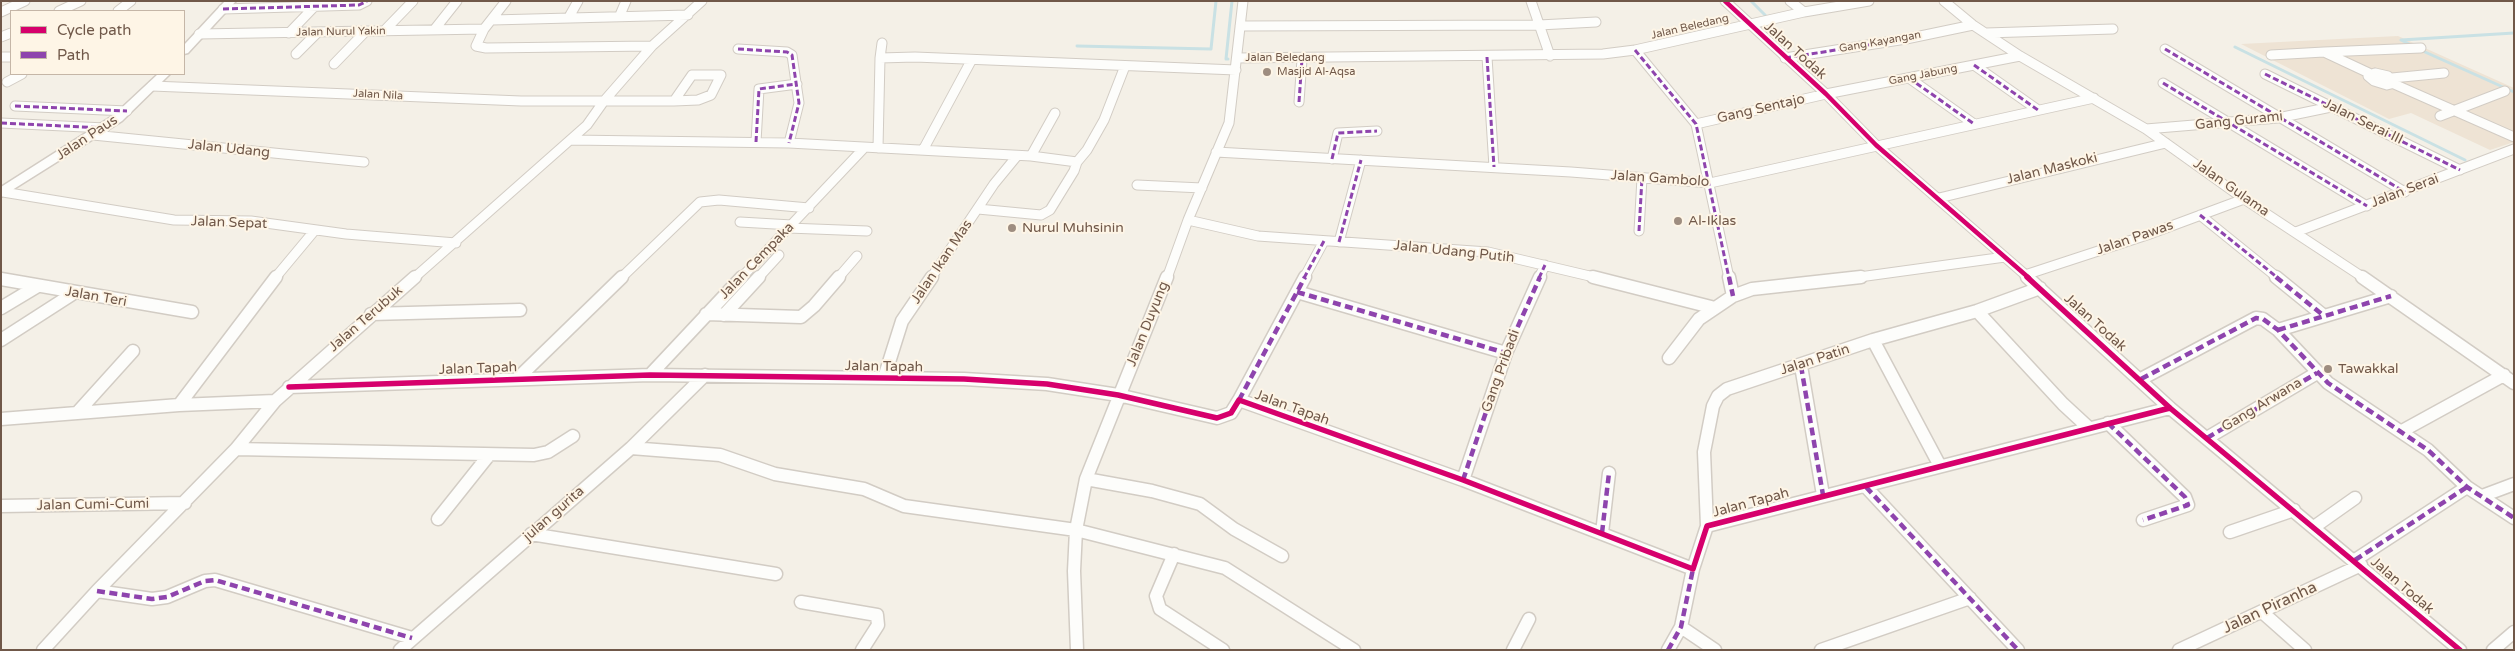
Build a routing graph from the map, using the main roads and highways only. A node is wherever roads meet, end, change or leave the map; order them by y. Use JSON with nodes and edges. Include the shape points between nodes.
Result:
{"nodes":[{"id":1,"x":227,"y":5,"type":"edge"},
{"id":2,"x":185,"y":50,"type":"edge"},
{"id":3,"x":163,"y":75,"type":"edge"},
{"id":4,"x":2,"y":192,"type":"edge"}],
"edges":[{"from":1,"to":2,"type":"main road"},
{"from":3,"to":4,"type":"main road","name":"Jalan Paus","via":[[105,128]]}]}
